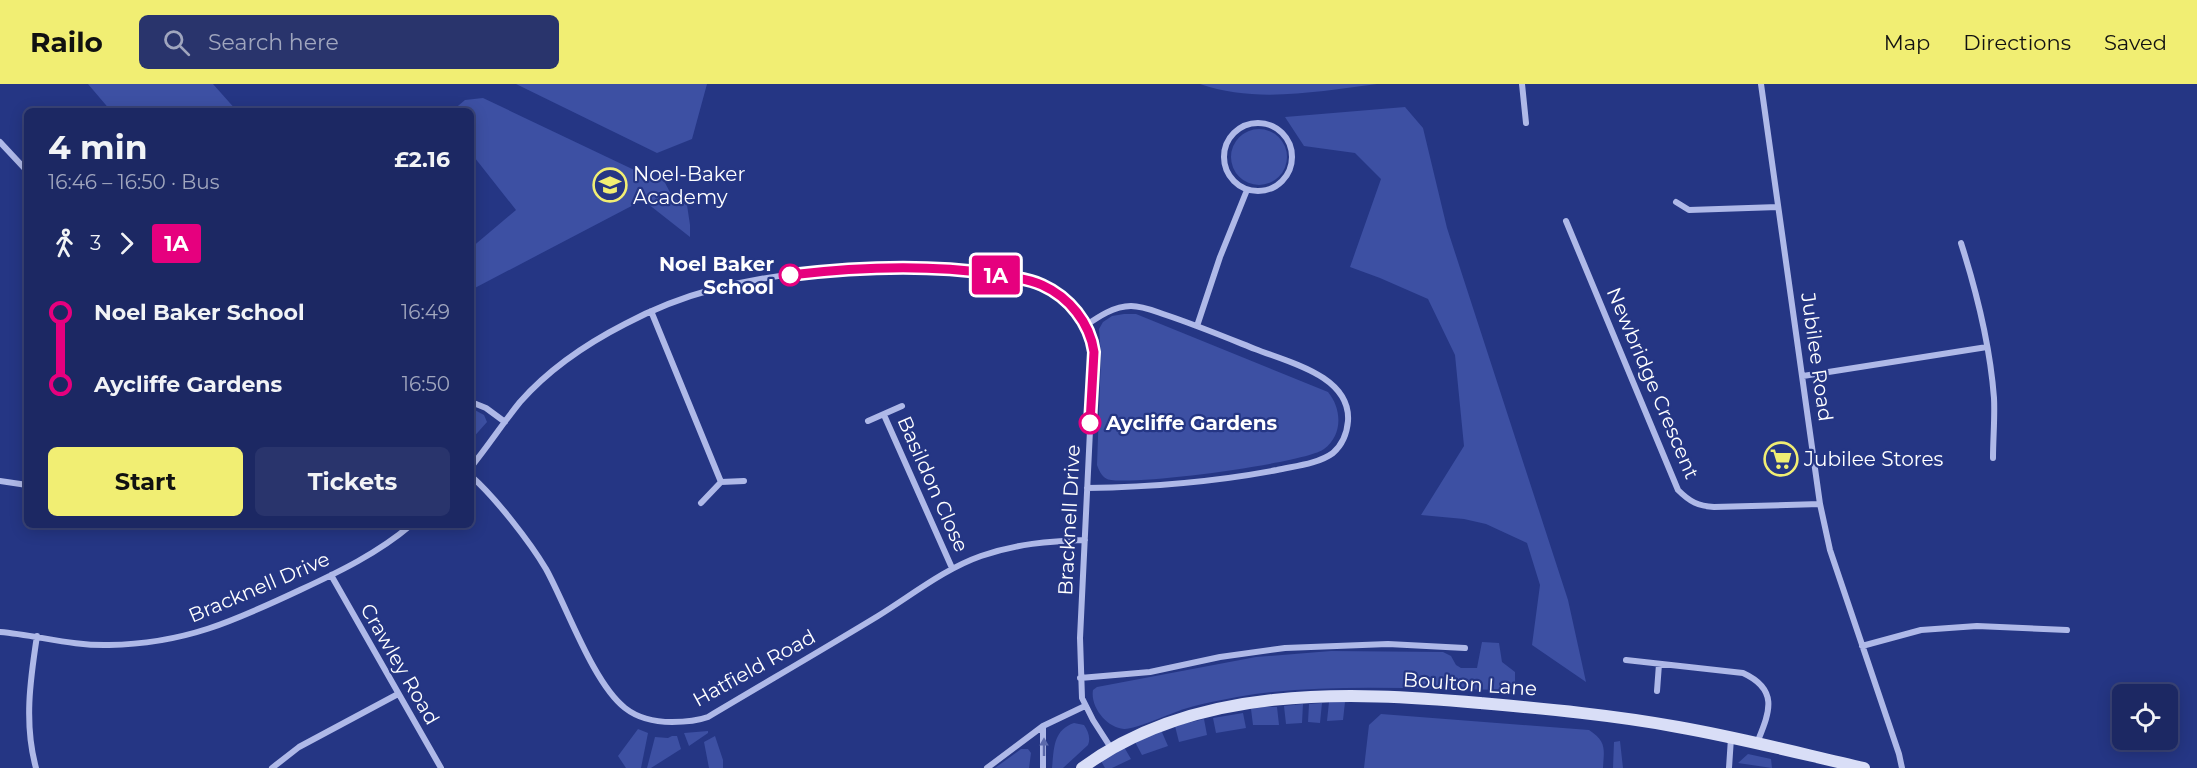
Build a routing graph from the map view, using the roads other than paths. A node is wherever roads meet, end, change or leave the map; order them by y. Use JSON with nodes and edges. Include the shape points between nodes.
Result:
{"nodes":[{"id":1,"x":1522,"y":84,"type":"edge"},
{"id":2,"x":1763,"y":84,"type":"edge"},
{"id":3,"x":1526,"y":123,"type":"dead end"},
{"id":4,"x":0,"y":142,"type":"edge"},
{"id":5,"x":24,"y":168,"type":"edge"},
{"id":6,"x":1247,"y":190,"type":"junction"},
{"id":7,"x":1676,"y":202,"type":"dead end"},
{"id":8,"x":1778,"y":207,"type":"junction"},
{"id":9,"x":1566,"y":221,"type":"dead end"},
{"id":10,"x":1961,"y":243,"type":"dead end"},
{"id":11,"x":651,"y":311,"type":"junction"},
{"id":12,"x":1085,"y":326,"type":"junction"},
{"id":13,"x":1197,"y":326,"type":"junction"},
{"id":14,"x":1987,"y":347,"type":"junction"},
{"id":15,"x":1803,"y":375,"type":"junction"},
{"id":16,"x":474,"y":403,"type":"edge"},
{"id":17,"x":902,"y":406,"type":"dead end"},
{"id":18,"x":884,"y":415,"type":"junction"},
{"id":19,"x":505,"y":422,"type":"junction"},
{"id":20,"x":868,"y":422,"type":"dead end"},
{"id":21,"x":1993,"y":458,"type":"dead end"},
{"id":22,"x":474,"y":463,"type":"edge"},
{"id":23,"x":474,"y":479,"type":"edge"},
{"id":24,"x":744,"y":481,"type":"dead end"},
{"id":25,"x":0,"y":482,"type":"edge"},
{"id":26,"x":721,"y":482,"type":"junction"},
{"id":27,"x":24,"y":485,"type":"edge"},
{"id":28,"x":1087,"y":488,"type":"junction"},
{"id":29,"x":701,"y":503,"type":"dead end"},
{"id":30,"x":1820,"y":504,"type":"junction"},
{"id":31,"x":407,"y":528,"type":"edge"},
{"id":32,"x":1085,"y":540,"type":"junction"},
{"id":33,"x":952,"y":568,"type":"junction"},
{"id":34,"x":331,"y":575,"type":"junction"},
{"id":35,"x":2067,"y":630,"type":"dead end"},
{"id":36,"x":0,"y":632,"type":"edge"},
{"id":37,"x":38,"y":636,"type":"junction"},
{"id":38,"x":1862,"y":646,"type":"junction"},
{"id":39,"x":1465,"y":648,"type":"dead end"},
{"id":40,"x":1626,"y":660,"type":"dead end"},
{"id":41,"x":1659,"y":664,"type":"junction"},
{"id":42,"x":1080,"y":678,"type":"junction"},
{"id":43,"x":1657,"y":691,"type":"dead end"},
{"id":44,"x":398,"y":694,"type":"junction"},
{"id":45,"x":1085,"y":706,"type":"junction"},
{"id":46,"x":1043,"y":726,"type":"junction"},
{"id":47,"x":1731,"y":738,"type":"junction"},
{"id":48,"x":1757,"y":743,"type":"junction"},
{"id":49,"x":1111,"y":748,"type":"junction"},
{"id":50,"x":36,"y":768,"type":"edge"},
{"id":51,"x":272,"y":768,"type":"edge"},
{"id":52,"x":441,"y":768,"type":"edge"},
{"id":53,"x":987,"y":768,"type":"edge"},
{"id":54,"x":1043,"y":768,"type":"edge"},
{"id":55,"x":1082,"y":768,"type":"edge"},
{"id":56,"x":1729,"y":768,"type":"edge"},
{"id":57,"x":1864,"y":768,"type":"edge"},
{"id":58,"x":1902,"y":768,"type":"edge"}],
"edges":[{"from":1,"to":3,"type":"street"},
{"from":2,"to":8,"type":"street","name":"Jubilee Road"},
{"from":4,"to":5,"type":"street"},
{"from":6,"to":6,"type":"street","via":[[1270,188],[1282,180],[1291,166],[1291,144],[1274,127],[1248,125],[1234,134],[1226,147],[1228,170]]},
{"from":6,"to":13,"type":"street"},
{"from":7,"to":8,"type":"street","via":[[1689,210]]},
{"from":8,"to":15,"type":"street","name":"Jubilee Road"},
{"from":9,"to":30,"type":"street","name":"Newbridge Crescent","via":[[1678,490],[1698,506]]},
{"from":10,"to":14,"type":"street"},
{"from":11,"to":12,"type":"street","name":"Bracknell Drive","via":[[713,289],[774,277],[884,268],[928,269],[975,271],[1040,284],[1062,297]]},
{"from":11,"to":19,"type":"street","name":"Bracknell Drive","via":[[581,349],[536,386]]},
{"from":11,"to":26,"type":"street"},
{"from":12,"to":13,"type":"street","via":[[1111,310],[1131,306]]},
{"from":12,"to":28,"type":"street","name":"Bracknell Drive","via":[[1094,352]]},
{"from":13,"to":28,"type":"street","via":[[1304,368],[1333,384],[1348,410],[1342,441],[1330,454],[1313,462],[1232,478],[1148,487]]},
{"from":14,"to":15,"type":"street"},
{"from":14,"to":21,"type":"street","via":[[1994,399]]},
{"from":15,"to":30,"type":"street","name":"Jubilee Road"},
{"from":16,"to":19,"type":"street"},
{"from":17,"to":18,"type":"street","name":"Basildon Close"},
{"from":18,"to":20,"type":"street","name":"Basildon Close"},
{"from":18,"to":33,"type":"street","name":"Basildon Close"},
{"from":19,"to":22,"type":"street","name":"Bracknell Drive"},
{"from":23,"to":33,"type":"street","name":"Hatfield Road","via":[[544,567],[597,673],[615,699],[636,715],[662,722],[699,721],[708,717]]},
{"from":24,"to":26,"type":"street"},
{"from":25,"to":27,"type":"street"},
{"from":26,"to":29,"type":"street"},
{"from":28,"to":32,"type":"street","name":"Bracknell Drive"},
{"from":30,"to":38,"type":"street","name":"Jubilee Road","via":[[1830,550]]},
{"from":31,"to":34,"type":"street","name":"Bracknell Drive"},
{"from":32,"to":33,"type":"street","name":"Hatfield Road","via":[[1012,547]]},
{"from":32,"to":42,"type":"street","name":"Bracknell Drive"},
{"from":34,"to":37,"type":"street","name":"Bracknell Drive","via":[[231,621],[187,636],[106,645]]},
{"from":34,"to":44,"type":"street","name":"Crawley Road"},
{"from":35,"to":38,"type":"street","via":[[1977,626],[1921,630]]},
{"from":36,"to":37,"type":"street","name":"Bracknell Drive"},
{"from":37,"to":50,"type":"street","via":[[28,706]]},
{"from":38,"to":58,"type":"street","name":"Jubilee Road"},
{"from":39,"to":42,"type":"street","name":"Boulton Lane","via":[[1388,644],[1285,648],[1150,672]]},
{"from":40,"to":41,"type":"street"},
{"from":41,"to":43,"type":"street"},
{"from":41,"to":48,"type":"street","via":[[1743,673],[1755,680],[1764,688],[1769,704]]},
{"from":42,"to":45,"type":"street","name":"Bracknell Drive"},
{"from":44,"to":51,"type":"street","via":[[299,747]]},
{"from":44,"to":52,"type":"street","name":"Crawley Road"},
{"from":45,"to":46,"type":"street"},
{"from":45,"to":49,"type":"street"},
{"from":46,"to":53,"type":"street"},
{"from":54,"to":46,"type":"street","one_way":true},
{"from":47,"to":48,"type":"street","name":"Boulton Lane"},
{"from":47,"to":49,"type":"street","name":"Boulton Lane","via":[[1567,711],[1353,695],[1276,700],[1221,709],[1169,722]]},
{"from":47,"to":56,"type":"street"},
{"from":48,"to":57,"type":"street","name":"Boulton Lane"},
{"from":49,"to":55,"type":"street","name":"Boulton Lane"}]}
